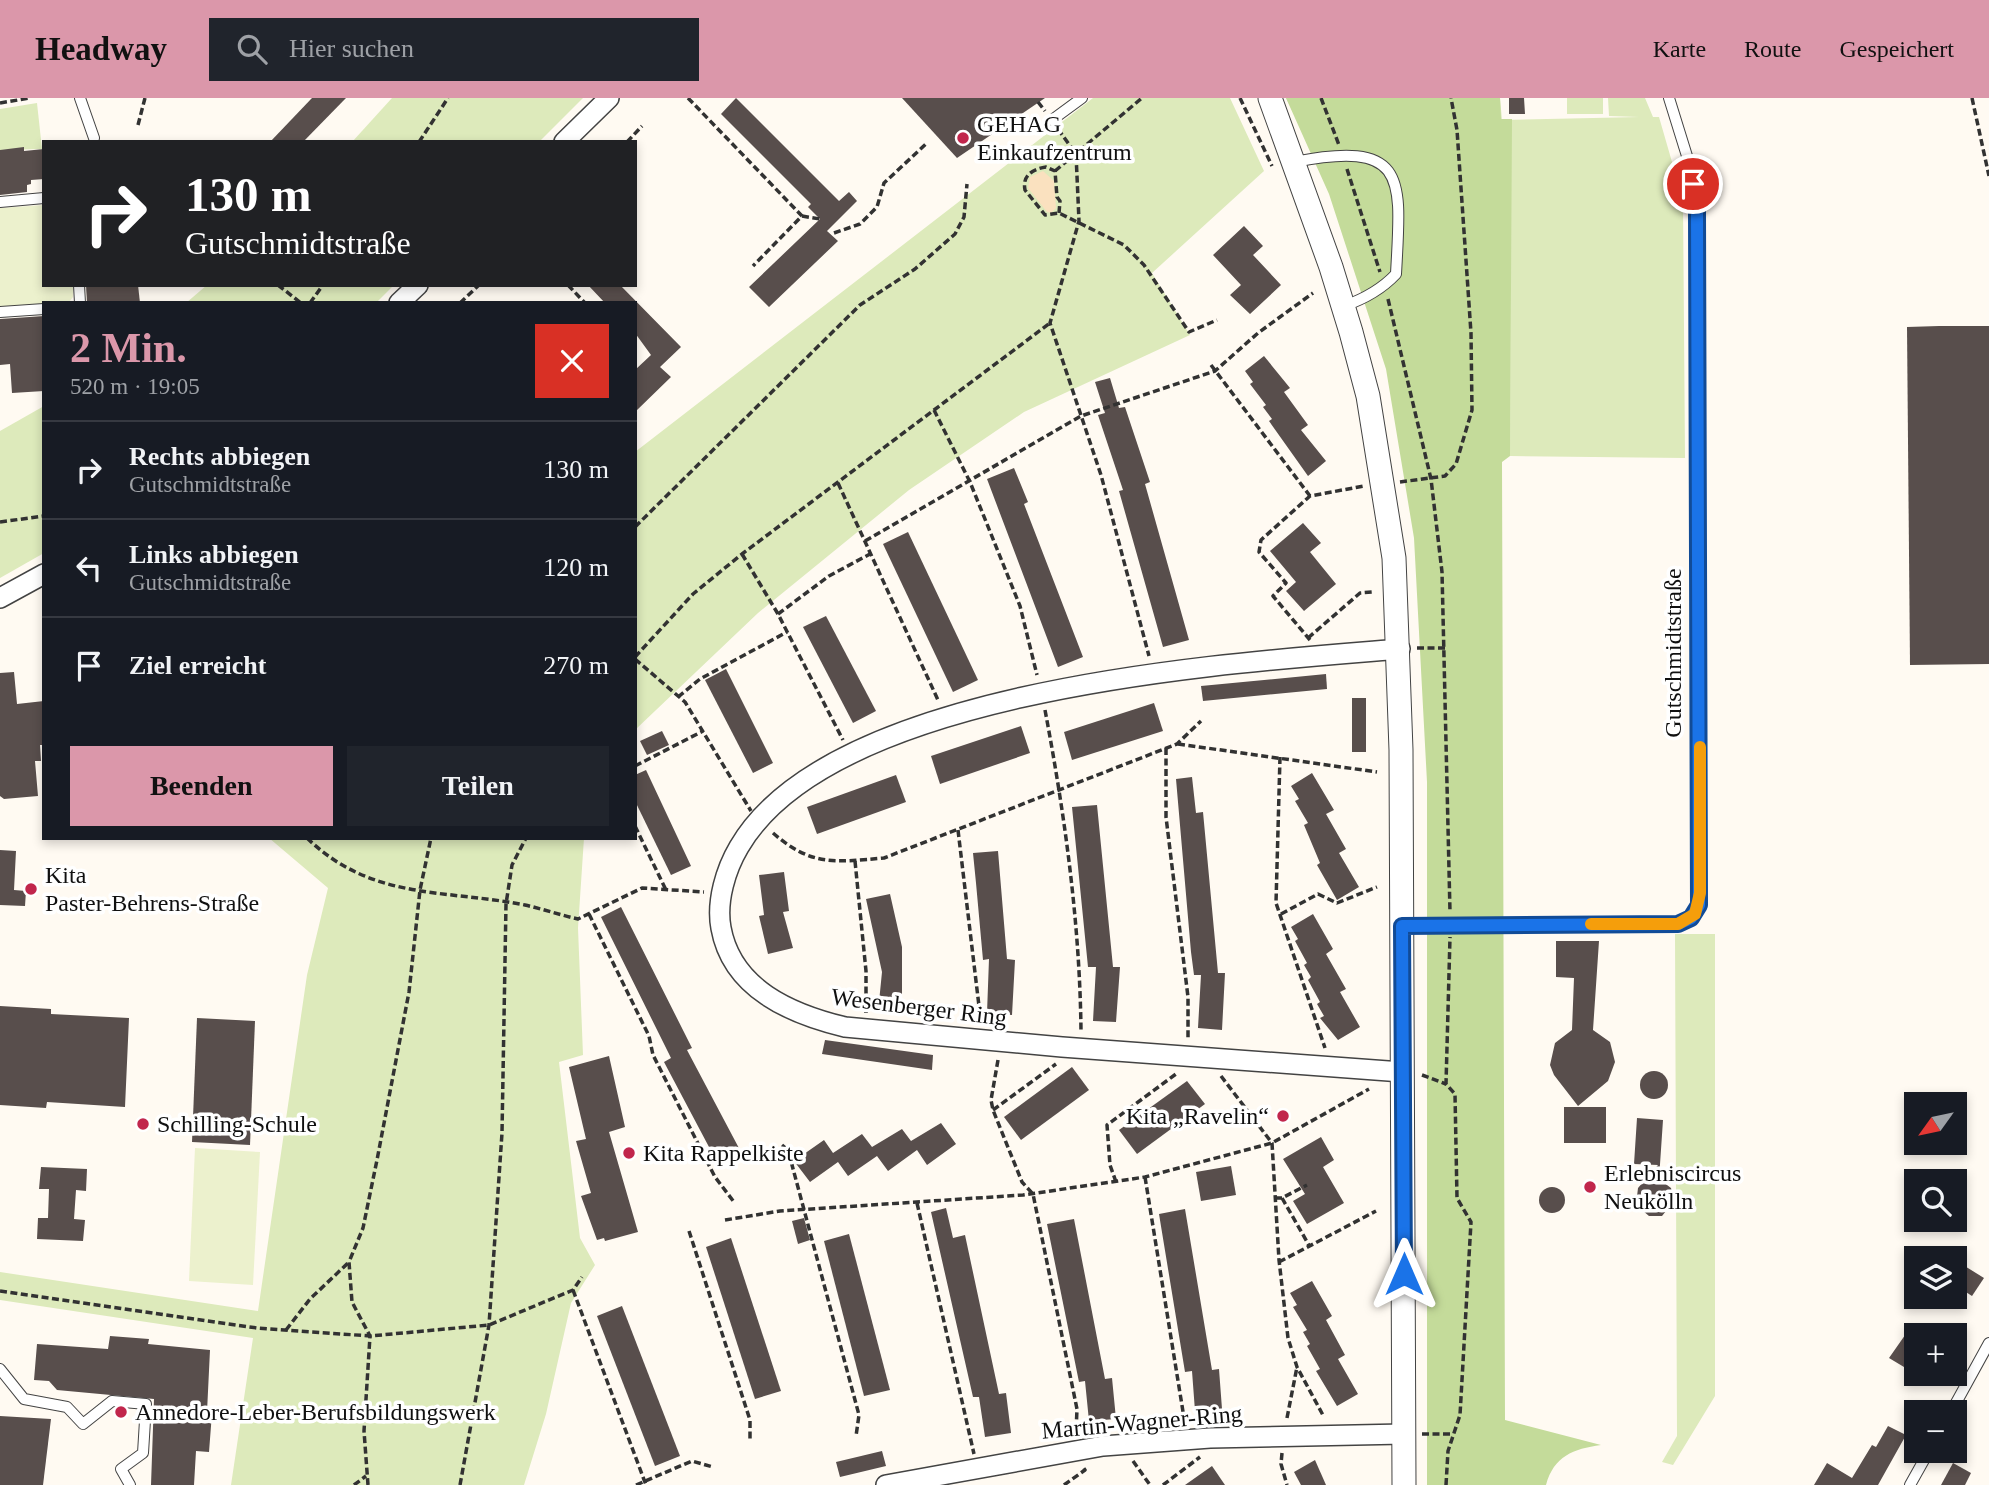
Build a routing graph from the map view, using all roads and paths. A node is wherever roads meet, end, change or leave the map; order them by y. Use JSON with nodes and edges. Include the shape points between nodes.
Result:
{"nodes":[{"id":1,"x":30,"y":98,"type":"edge"},
{"id":2,"x":80,"y":98,"type":"edge"},
{"id":3,"x":145,"y":98,"type":"edge"},
{"id":4,"x":448,"y":98,"type":"edge"},
{"id":5,"x":608,"y":98,"type":"edge"},
{"id":6,"x":688,"y":98,"type":"edge"},
{"id":7,"x":1082,"y":98,"type":"edge"},
{"id":8,"x":1142,"y":98,"type":"edge"},
{"id":9,"x":1253,"y":98,"type":"edge"},
{"id":10,"x":1270,"y":98,"type":"edge"},
{"id":11,"x":1321,"y":98,"type":"edge"},
{"id":12,"x":1451,"y":98,"type":"edge"},
{"id":13,"x":1669,"y":98,"type":"edge"},
{"id":14,"x":1972,"y":98,"type":"edge"},
{"id":15,"x":0,"y":103,"type":"edge"},
{"id":16,"x":1052,"y":120,"type":"joint"},
{"id":17,"x":138,"y":125,"type":"dead end"},
{"id":18,"x":642,"y":126,"type":"dead end"},
{"id":19,"x":94,"y":138,"type":"dead end"},
{"id":20,"x":420,"y":140,"type":"edge"},
{"id":21,"x":566,"y":140,"type":"edge"},
{"id":22,"x":628,"y":140,"type":"edge"},
{"id":23,"x":927,"y":143,"type":"dead end"},
{"id":24,"x":1076,"y":154,"type":"junction"},
{"id":25,"x":1343,"y":154,"type":"junction"},
{"id":26,"x":1292,"y":162,"type":"junction"},
{"id":27,"x":1055,"y":171,"type":"junction"},
{"id":28,"x":1989,"y":176,"type":"edge"},
{"id":29,"x":967,"y":184,"type":"dead end"},
{"id":30,"x":42,"y":198,"type":"edge"},
{"id":31,"x":0,"y":202,"type":"edge"},
{"id":32,"x":1059,"y":213,"type":"junction"},
{"id":33,"x":803,"y":216,"type":"junction"},
{"id":34,"x":821,"y":219,"type":"dead end"},
{"id":35,"x":1079,"y":221,"type":"junction"},
{"id":36,"x":834,"y":233,"type":"dead end"},
{"id":37,"x":753,"y":267,"type":"dead end"},
{"id":38,"x":1385,"y":286,"type":"junction"},
{"id":39,"x":281,"y":287,"type":"edge"},
{"id":40,"x":416,"y":287,"type":"edge"},
{"id":41,"x":477,"y":287,"type":"edge"},
{"id":42,"x":570,"y":287,"type":"edge"},
{"id":43,"x":1313,"y":293,"type":"dead end"},
{"id":44,"x":298,"y":301,"type":"edge"},
{"id":45,"x":402,"y":301,"type":"edge"},
{"id":46,"x":462,"y":301,"type":"edge"},
{"id":47,"x":583,"y":301,"type":"edge"},
{"id":48,"x":1343,"y":306,"type":"junction"},
{"id":49,"x":42,"y":309,"type":"edge"},
{"id":50,"x":0,"y":312,"type":"edge"},
{"id":51,"x":1217,"y":320,"type":"dead end"},
{"id":52,"x":1050,"y":323,"type":"junction"},
{"id":53,"x":1210,"y":365,"type":"dead end"},
{"id":54,"x":1215,"y":371,"type":"junction"},
{"id":55,"x":934,"y":410,"type":"junction"},
{"id":56,"x":1081,"y":416,"type":"junction"},
{"id":57,"x":1362,"y":473,"type":"dead end"},
{"id":58,"x":1431,"y":479,"type":"junction"},
{"id":59,"x":969,"y":480,"type":"junction"},
{"id":60,"x":838,"y":483,"type":"junction"},
{"id":61,"x":1374,"y":484,"type":"junction"},
{"id":62,"x":1310,"y":496,"type":"junction"},
{"id":63,"x":1366,"y":499,"type":"dead end"},
{"id":64,"x":42,"y":516,"type":"edge"},
{"id":65,"x":0,"y":522,"type":"edge"},
{"id":66,"x":637,"y":525,"type":"edge"},
{"id":67,"x":865,"y":541,"type":"junction"},
{"id":68,"x":871,"y":553,"type":"junction"},
{"id":69,"x":742,"y":554,"type":"junction"},
{"id":70,"x":42,"y":575,"type":"edge"},
{"id":71,"x":1372,"y":592,"type":"dead end"},
{"id":72,"x":0,"y":598,"type":"edge"},
{"id":73,"x":778,"y":614,"type":"junction"},
{"id":74,"x":787,"y":632,"type":"junction"},
{"id":75,"x":1308,"y":638,"type":"junction"},
{"id":76,"x":1446,"y":648,"type":"junction"},
{"id":77,"x":1400,"y":649,"type":"junction"},
{"id":78,"x":1323,"y":655,"type":"junction"},
{"id":79,"x":637,"y":656,"type":"edge"},
{"id":80,"x":637,"y":660,"type":"edge"},
{"id":81,"x":1153,"y":672,"type":"junction"},
{"id":82,"x":1042,"y":694,"type":"junction"},
{"id":83,"x":678,"y":696,"type":"junction"},
{"id":84,"x":946,"y":719,"type":"junction"},
{"id":85,"x":1201,"y":721,"type":"dead end"},
{"id":86,"x":704,"y":731,"type":"junction"},
{"id":87,"x":1177,"y":744,"type":"junction"},
{"id":88,"x":1166,"y":748,"type":"junction"},
{"id":89,"x":850,"y":755,"type":"junction"},
{"id":90,"x":1280,"y":757,"type":"junction"},
{"id":91,"x":1381,"y":763,"type":"dead end"},
{"id":92,"x":637,"y":765,"type":"edge"},
{"id":93,"x":1377,"y":772,"type":"dead end"},
{"id":94,"x":1381,"y":777,"type":"dead end"},
{"id":95,"x":1060,"y":792,"type":"junction"},
{"id":96,"x":758,"y":821,"type":"junction"},
{"id":97,"x":637,"y":830,"type":"edge"},
{"id":98,"x":958,"y":830,"type":"junction"},
{"id":99,"x":310,"y":840,"type":"edge"},
{"id":100,"x":431,"y":840,"type":"edge"},
{"id":101,"x":525,"y":840,"type":"edge"},
{"id":102,"x":855,"y":860,"type":"junction"},
{"id":103,"x":1377,"y":887,"type":"dead end"},
{"id":104,"x":420,"y":890,"type":"junction"},
{"id":105,"x":666,"y":890,"type":"junction"},
{"id":106,"x":723,"y":893,"type":"junction"},
{"id":107,"x":506,"y":904,"type":"junction"},
{"id":108,"x":589,"y":914,"type":"junction"},
{"id":109,"x":1280,"y":915,"type":"junction"},
{"id":110,"x":1450,"y":925,"type":"junction"},
{"id":111,"x":1402,"y":926,"type":"junction"},
{"id":112,"x":866,"y":1029,"type":"junction"},
{"id":113,"x":992,"y":1041,"type":"junction"},
{"id":114,"x":1071,"y":1048,"type":"junction"},
{"id":115,"x":1188,"y":1056,"type":"junction"},
{"id":116,"x":1216,"y":1058,"type":"junction"},
{"id":117,"x":1332,"y":1067,"type":"junction"},
{"id":118,"x":1402,"y":1072,"type":"junction"},
{"id":119,"x":1376,"y":1084,"type":"dead end"},
{"id":120,"x":1446,"y":1084,"type":"junction"},
{"id":121,"x":993,"y":1110,"type":"junction"},
{"id":122,"x":1272,"y":1143,"type":"junction"},
{"id":123,"x":782,"y":1145,"type":"dead end"},
{"id":124,"x":1145,"y":1177,"type":"junction"},
{"id":125,"x":1116,"y":1182,"type":"junction"},
{"id":126,"x":1307,"y":1185,"type":"dead end"},
{"id":127,"x":1033,"y":1194,"type":"junction"},
{"id":128,"x":1275,"y":1198,"type":"junction"},
{"id":129,"x":1282,"y":1198,"type":"junction"},
{"id":130,"x":734,"y":1202,"type":"dead end"},
{"id":131,"x":917,"y":1203,"type":"junction"},
{"id":132,"x":805,"y":1210,"type":"junction"},
{"id":133,"x":1376,"y":1211,"type":"dead end"},
{"id":134,"x":725,"y":1220,"type":"dead end"},
{"id":135,"x":689,"y":1231,"type":"dead end"},
{"id":136,"x":1310,"y":1247,"type":"junction"},
{"id":137,"x":349,"y":1262,"type":"junction"},
{"id":138,"x":1279,"y":1262,"type":"junction"},
{"id":139,"x":582,"y":1277,"type":"dead end"},
{"id":140,"x":573,"y":1290,"type":"junction"},
{"id":141,"x":0,"y":1291,"type":"edge"},
{"id":142,"x":489,"y":1325,"type":"junction"},
{"id":143,"x":285,"y":1330,"type":"junction"},
{"id":144,"x":370,"y":1336,"type":"junction"},
{"id":145,"x":1989,"y":1343,"type":"edge"},
{"id":146,"x":0,"y":1368,"type":"edge"},
{"id":147,"x":1958,"y":1400,"type":"edge"},
{"id":148,"x":1404,"y":1434,"type":"junction"},
{"id":149,"x":1452,"y":1434,"type":"junction"},
{"id":150,"x":1333,"y":1435,"type":"junction"},
{"id":151,"x":856,"y":1436,"type":"dead end"},
{"id":152,"x":1227,"y":1437,"type":"junction"},
{"id":153,"x":1187,"y":1439,"type":"junction"},
{"id":154,"x":750,"y":1441,"type":"dead end"},
{"id":155,"x":1121,"y":1445,"type":"junction"},
{"id":156,"x":1076,"y":1449,"type":"junction"},
{"id":157,"x":1922,"y":1463,"type":"edge"},
{"id":158,"x":713,"y":1467,"type":"dead end"},
{"id":159,"x":976,"y":1467,"type":"junction"},
{"id":160,"x":368,"y":1475,"type":"junction"},
{"id":161,"x":645,"y":1483,"type":"edge"},
{"id":162,"x":130,"y":1485,"type":"edge"},
{"id":163,"x":354,"y":1485,"type":"edge"},
{"id":164,"x":368,"y":1485,"type":"edge"},
{"id":165,"x":460,"y":1485,"type":"edge"},
{"id":166,"x":636,"y":1485,"type":"edge"},
{"id":167,"x":886,"y":1485,"type":"edge"},
{"id":168,"x":1064,"y":1485,"type":"edge"},
{"id":169,"x":1150,"y":1485,"type":"edge"},
{"id":170,"x":1163,"y":1485,"type":"edge"},
{"id":171,"x":1404,"y":1485,"type":"edge"},
{"id":172,"x":1446,"y":1485,"type":"edge"},
{"id":173,"x":1910,"y":1485,"type":"edge"}],
"edges":[{"from":1,"to":15,"type":"path"},
{"from":2,"to":19,"type":"lane"},
{"from":3,"to":17,"type":"path"},
{"from":4,"to":20,"type":"path"},
{"from":5,"to":21,"type":"street"},
{"from":6,"to":33,"type":"path"},
{"from":7,"to":16,"type":"lane"},
{"from":8,"to":24,"type":"path"},
{"from":9,"to":26,"type":"street"},
{"from":10,"to":26,"type":"street"},
{"from":11,"to":25,"type":"path"},
{"from":12,"to":58,"type":"path","via":[[1468,293],[1472,410],[1456,464],[1445,476]]},
{"from":13,"to":110,"type":"lane","name":"Gutschmidtstraße","via":[[1687,156],[1697,212],[1699,905],[1691,918],[1678,924]]},
{"from":14,"to":28,"type":"path"},
{"from":16,"to":24,"type":"path"},
{"from":18,"to":22,"type":"path"},
{"from":23,"to":36,"type":"path","via":[[884,183],[877,206],[860,224]]},
{"from":24,"to":27,"type":"path"},
{"from":24,"to":35,"type":"path"},
{"from":25,"to":26,"type":"lane"},
{"from":25,"to":38,"type":"path"},
{"from":25,"to":38,"type":"lane","via":[[1378,160],[1398,186],[1396,274]]},
{"from":26,"to":48,"type":"street"},
{"from":27,"to":32,"type":"path"},
{"from":27,"to":32,"type":"path","via":[[1041,168],[1029,173],[1024,183],[1027,195],[1045,215]]},
{"from":29,"to":66,"type":"path","via":[[964,217],[955,234],[915,269],[860,306]]},
{"from":30,"to":31,"type":"lane"},
{"from":32,"to":35,"type":"path"},
{"from":33,"to":34,"type":"path"},
{"from":33,"to":37,"type":"path"},
{"from":35,"to":51,"type":"path","via":[[1124,245],[1189,332]]},
{"from":35,"to":52,"type":"path"},
{"from":38,"to":48,"type":"lane"},
{"from":38,"to":58,"type":"path"},
{"from":39,"to":44,"type":"path"},
{"from":40,"to":45,"type":"street"},
{"from":41,"to":46,"type":"path"},
{"from":42,"to":47,"type":"path"},
{"from":43,"to":54,"type":"path"},
{"from":48,"to":61,"type":"street","via":[[1368,396]]},
{"from":49,"to":50,"type":"lane"},
{"from":52,"to":55,"type":"path"},
{"from":52,"to":56,"type":"path"},
{"from":53,"to":54,"type":"path"},
{"from":54,"to":56,"type":"path"},
{"from":54,"to":62,"type":"path"},
{"from":55,"to":59,"type":"path"},
{"from":55,"to":60,"type":"path"},
{"from":56,"to":59,"type":"path"},
{"from":56,"to":81,"type":"path"},
{"from":57,"to":61,"type":"path"},
{"from":58,"to":61,"type":"path"},
{"from":58,"to":76,"type":"path"},
{"from":59,"to":67,"type":"path"},
{"from":59,"to":82,"type":"path","via":[[1020,606]]},
{"from":60,"to":67,"type":"path"},
{"from":60,"to":69,"type":"path"},
{"from":61,"to":62,"type":"path"},
{"from":61,"to":63,"type":"path"},
{"from":61,"to":77,"type":"street","via":[[1394,558]]},
{"from":62,"to":75,"type":"path","via":[[1261,540],[1259,552],[1286,583],[1273,596]]},
{"from":64,"to":65,"type":"path"},
{"from":67,"to":68,"type":"path"},
{"from":68,"to":73,"type":"path","via":[[829,576]]},
{"from":68,"to":84,"type":"path"},
{"from":69,"to":73,"type":"path"},
{"from":69,"to":79,"type":"path","via":[[693,594]]},
{"from":70,"to":72,"type":"street"},
{"from":71,"to":75,"type":"path","via":[[1360,593]]},
{"from":73,"to":74,"type":"path"},
{"from":74,"to":83,"type":"path","via":[[700,679]]},
{"from":74,"to":89,"type":"path"},
{"from":75,"to":78,"type":"path"},
{"from":76,"to":77,"type":"path"},
{"from":76,"to":110,"type":"path"},
{"from":77,"to":78,"type":"street","name":"Wesenberger Ring"},
{"from":77,"to":111,"type":"street"},
{"from":78,"to":81,"type":"street","name":"Wesenberger Ring"},
{"from":80,"to":83,"type":"path"},
{"from":81,"to":82,"type":"street","name":"Wesenberger Ring"},
{"from":82,"to":84,"type":"street","name":"Wesenberger Ring"},
{"from":82,"to":95,"type":"path"},
{"from":83,"to":86,"type":"path"},
{"from":84,"to":89,"type":"street","name":"Wesenberger Ring"},
{"from":85,"to":87,"type":"path"},
{"from":86,"to":92,"type":"path"},
{"from":86,"to":96,"type":"path"},
{"from":87,"to":88,"type":"path"},
{"from":87,"to":90,"type":"path"},
{"from":88,"to":95,"type":"path"},
{"from":88,"to":115,"type":"path","via":[[1166,817],[1188,998]]},
{"from":89,"to":96,"type":"street","name":"Wesenberger Ring","via":[[805,779]]},
{"from":90,"to":93,"type":"path"},
{"from":90,"to":109,"type":"path","via":[[1276,903]]},
{"from":91,"to":94,"type":"path"},
{"from":95,"to":98,"type":"path"},
{"from":95,"to":114,"type":"path","via":[[1080,978]]},
{"from":96,"to":102,"type":"path","via":[[795,852],[832,862]]},
{"from":96,"to":106,"type":"street","name":"Wesenberger Ring","via":[[732,859]]},
{"from":97,"to":105,"type":"path"},
{"from":98,"to":102,"type":"path","via":[[884,858]]},
{"from":98,"to":113,"type":"path"},
{"from":99,"to":104,"type":"path","via":[[349,870],[379,884]]},
{"from":100,"to":104,"type":"path"},
{"from":101,"to":107,"type":"path","via":[[512,864]]},
{"from":102,"to":112,"type":"path","via":[[866,971]]},
{"from":103,"to":109,"type":"path","via":[[1337,903],[1318,894]]},
{"from":104,"to":107,"type":"path"},
{"from":104,"to":137,"type":"path","via":[[409,992],[377,1160],[363,1228]]},
{"from":105,"to":106,"type":"path"},
{"from":105,"to":108,"type":"path","via":[[642,888]]},
{"from":106,"to":112,"type":"street","name":"Wesenberger Ring","via":[[725,943],[747,979],[785,1009]]},
{"from":107,"to":108,"type":"path","via":[[578,919]]},
{"from":107,"to":142,"type":"path","via":[[502,1133]]},
{"from":108,"to":130,"type":"path","via":[[649,1036],[659,1067],[715,1177]]},
{"from":109,"to":117,"type":"path"},
{"from":110,"to":111,"type":"lane","name":"Gutschmidtstraße"},
{"from":110,"to":120,"type":"path"},
{"from":111,"to":118,"type":"street"},
{"from":112,"to":113,"type":"street","name":"Wesenberger Ring"},
{"from":113,"to":114,"type":"street","name":"Wesenberger Ring"},
{"from":113,"to":121,"type":"path"},
{"from":114,"to":115,"type":"street","name":"Wesenberger Ring"},
{"from":114,"to":121,"type":"path"},
{"from":115,"to":116,"type":"street","name":"Wesenberger Ring"},
{"from":115,"to":125,"type":"path","via":[[1184,1069],[1107,1125]]},
{"from":116,"to":117,"type":"street","name":"Wesenberger Ring"},
{"from":116,"to":122,"type":"path","via":[[1216,1069]]},
{"from":117,"to":118,"type":"street","name":"Wesenberger Ring"},
{"from":118,"to":120,"type":"path"},
{"from":118,"to":148,"type":"street"},
{"from":119,"to":122,"type":"path"},
{"from":120,"to":149,"type":"path","via":[[1455,1094],[1457,1198],[1471,1222],[1460,1415]]},
{"from":121,"to":127,"type":"path","via":[[1022,1182]]},
{"from":122,"to":124,"type":"path"},
{"from":122,"to":128,"type":"path"},
{"from":123,"to":132,"type":"path","via":[[788,1150]]},
{"from":124,"to":125,"type":"path"},
{"from":124,"to":153,"type":"path"},
{"from":125,"to":127,"type":"path"},
{"from":126,"to":129,"type":"path"},
{"from":127,"to":131,"type":"path"},
{"from":127,"to":156,"type":"path","via":[[1077,1409]]},
{"from":128,"to":129,"type":"path"},
{"from":128,"to":138,"type":"path"},
{"from":129,"to":136,"type":"path"},
{"from":131,"to":132,"type":"path"},
{"from":131,"to":159,"type":"path"},
{"from":132,"to":134,"type":"path"},
{"from":132,"to":151,"type":"path","via":[[859,1415]]},
{"from":133,"to":136,"type":"path"},
{"from":135,"to":154,"type":"path","via":[[750,1420]]},
{"from":136,"to":138,"type":"path"},
{"from":137,"to":143,"type":"path","via":[[310,1298]]},
{"from":137,"to":144,"type":"path","via":[[352,1302]]},
{"from":138,"to":150,"type":"path","via":[[1288,1338],[1297,1367]]},
{"from":139,"to":140,"type":"path"},
{"from":140,"to":142,"type":"path"},
{"from":140,"to":161,"type":"path"},
{"from":141,"to":143,"type":"path"},
{"from":142,"to":144,"type":"path"},
{"from":142,"to":165,"type":"path"},
{"from":143,"to":144,"type":"path"},
{"from":144,"to":160,"type":"path","via":[[364,1431]]},
{"from":145,"to":147,"type":"lane"},
{"from":146,"to":162,"type":"lane","via":[[23,1399],[67,1407],[83,1424],[112,1401],[146,1404],[144,1453],[121,1469]]},
{"from":148,"to":149,"type":"path"},
{"from":148,"to":150,"type":"street","name":"Martin-Wagner-Ring"},
{"from":148,"to":171,"type":"street"},
{"from":149,"to":172,"type":"path"},
{"from":150,"to":152,"type":"street","name":"Martin-Wagner-Ring"},
{"from":152,"to":153,"type":"street","name":"Martin-Wagner-Ring"},
{"from":152,"to":170,"type":"path"},
{"from":153,"to":155,"type":"street","name":"Martin-Wagner-Ring"},
{"from":155,"to":156,"type":"street","name":"Martin-Wagner-Ring"},
{"from":155,"to":169,"type":"path"},
{"from":156,"to":159,"type":"street","name":"Martin-Wagner-Ring"},
{"from":156,"to":168,"type":"path","via":[[1085,1470]]},
{"from":157,"to":173,"type":"lane"},
{"from":158,"to":161,"type":"path","via":[[692,1461]]},
{"from":159,"to":167,"type":"street","name":"Martin-Wagner-Ring"},
{"from":160,"to":163,"type":"path"},
{"from":160,"to":164,"type":"path"},
{"from":161,"to":166,"type":"path"}]}
